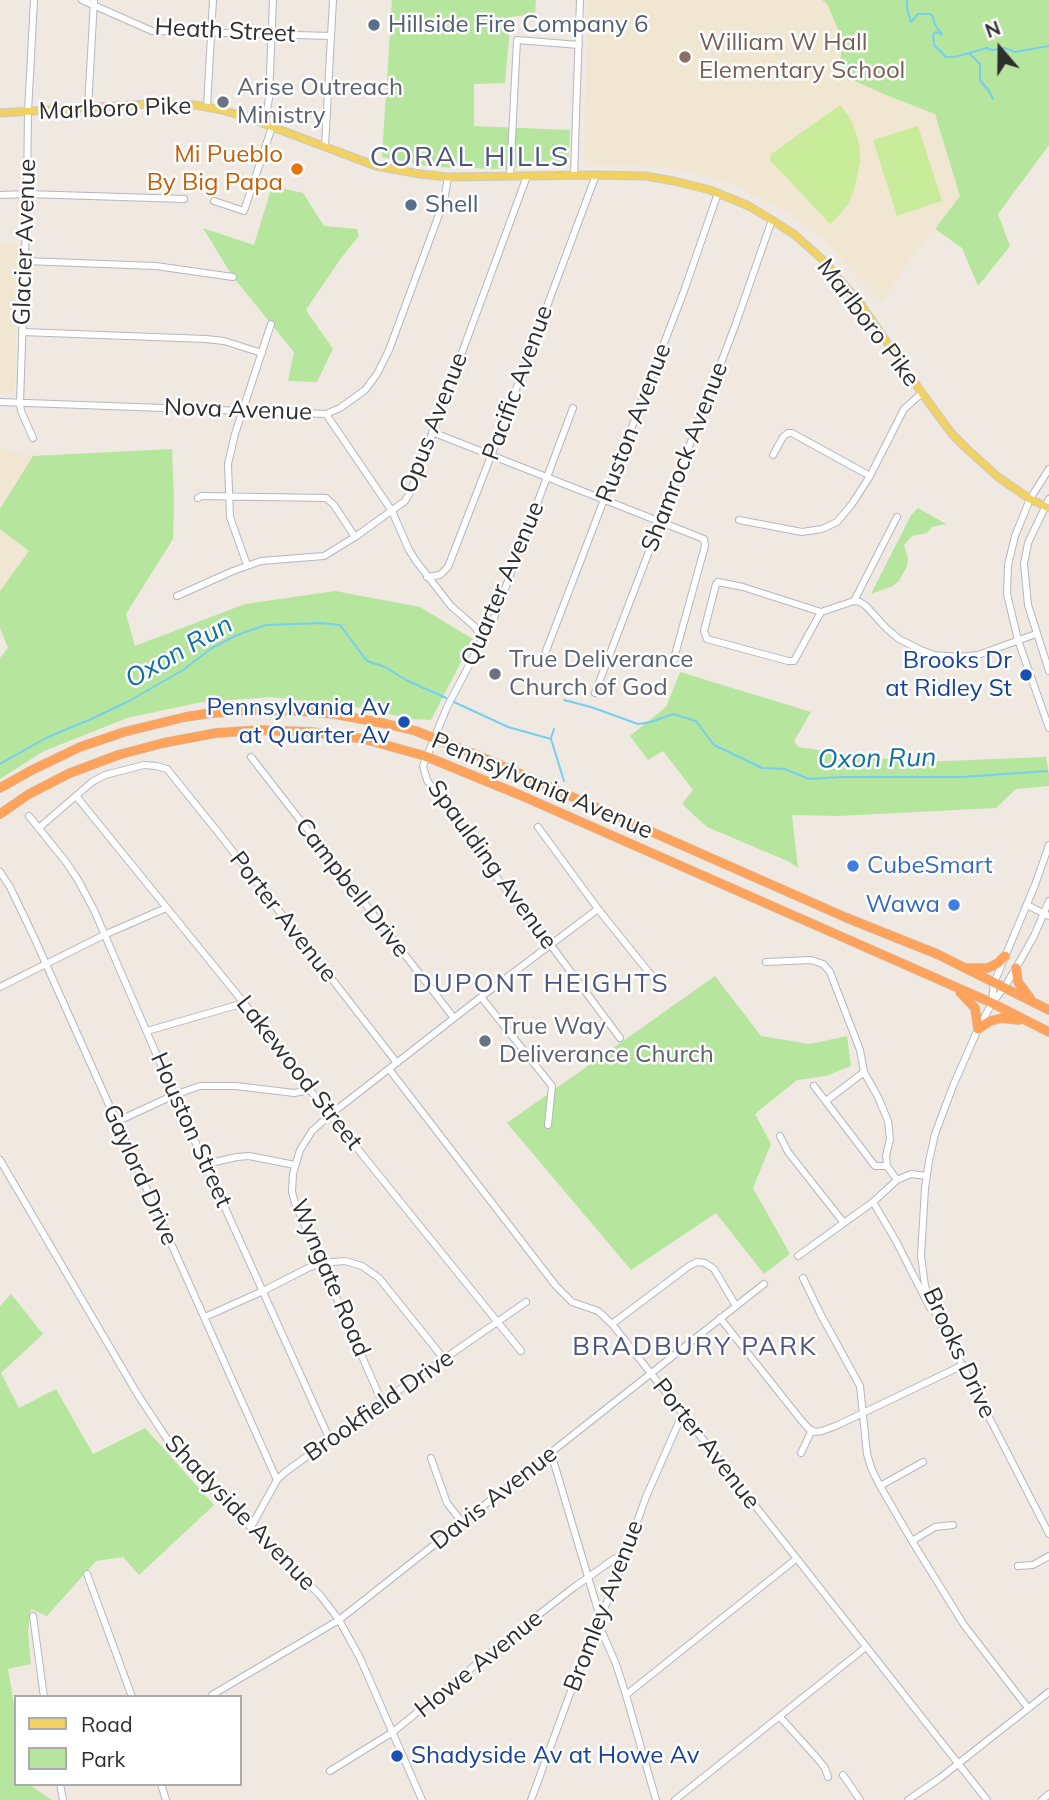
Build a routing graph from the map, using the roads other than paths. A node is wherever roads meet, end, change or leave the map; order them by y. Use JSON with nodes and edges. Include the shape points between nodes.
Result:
{"nodes":[{"id":1,"x":34,"y":0,"type":"edge"},
{"id":2,"x":82,"y":0,"type":"edge"},
{"id":3,"x":214,"y":0,"type":"edge"},
{"id":4,"x":273,"y":0,"type":"edge"},
{"id":5,"x":332,"y":0,"type":"edge"},
{"id":6,"x":580,"y":0,"type":"edge"},
{"id":7,"x":94,"y":3,"type":"edge"},
{"id":8,"x":212,"y":32,"type":"junction"},
{"id":9,"x":272,"y":34,"type":"junction"},
{"id":10,"x":331,"y":36,"type":"junction"},
{"id":11,"x":579,"y":45,"type":"junction"},
{"id":12,"x":207,"y":107,"type":"junction"},
{"id":13,"x":88,"y":108,"type":"junction"},
{"id":14,"x":28,"y":112,"type":"junction"},
{"id":15,"x":0,"y":113,"type":"edge"},
{"id":16,"x":269,"y":126,"type":"junction"},
{"id":17,"x":325,"y":146,"type":"junction"},
{"id":18,"x":596,"y":175,"type":"junction"},
{"id":19,"x":510,"y":176,"type":"junction"},
{"id":20,"x":527,"y":176,"type":"junction"},
{"id":21,"x":574,"y":176,"type":"junction"},
{"id":22,"x":448,"y":177,"type":"junction"},
{"id":23,"x":718,"y":193,"type":"junction"},
{"id":24,"x":27,"y":194,"type":"junction"},
{"id":25,"x":0,"y":195,"type":"edge"},
{"id":26,"x":184,"y":199,"type":"dead end"},
{"id":27,"x":214,"y":201,"type":"dead end"},
{"id":28,"x":772,"y":220,"type":"junction"},
{"id":29,"x":25,"y":261,"type":"junction"},
{"id":30,"x":233,"y":277,"type":"dead end"},
{"id":31,"x":271,"y":324,"type":"dead end"},
{"id":32,"x":22,"y":332,"type":"junction"},
{"id":33,"x":262,"y":353,"type":"junction"},
{"id":34,"x":922,"y":393,"type":"junction"},
{"id":35,"x":0,"y":402,"type":"edge"},
{"id":36,"x":20,"y":403,"type":"junction"},
{"id":37,"x":573,"y":408,"type":"dead end"},
{"id":38,"x":242,"y":410,"type":"junction"},
{"id":39,"x":326,"y":414,"type":"junction"},
{"id":40,"x":432,"y":432,"type":"junction"},
{"id":41,"x":33,"y":439,"type":"dead end"},
{"id":42,"x":773,"y":455,"type":"dead end"},
{"id":43,"x":491,"y":456,"type":"junction"},
{"id":44,"x":1049,"y":469,"type":"edge"},
{"id":45,"x":870,"y":476,"type":"junction"},
{"id":46,"x":547,"y":478,"type":"junction"},
{"id":47,"x":228,"y":497,"type":"junction"},
{"id":48,"x":198,"y":498,"type":"dead end"},
{"id":49,"x":1030,"y":499,"type":"junction"},
{"id":50,"x":604,"y":500,"type":"junction"},
{"id":51,"x":1048,"y":505,"type":"edge"},
{"id":52,"x":392,"y":511,"type":"junction"},
{"id":53,"x":897,"y":517,"type":"dead end"},
{"id":54,"x":739,"y":520,"type":"dead end"},
{"id":55,"x":660,"y":522,"type":"junction"},
{"id":56,"x":355,"y":537,"type":"junction"},
{"id":57,"x":247,"y":565,"type":"junction"},
{"id":58,"x":427,"y":577,"type":"junction"},
{"id":59,"x":177,"y":596,"type":"dead end"},
{"id":60,"x":854,"y":601,"type":"junction"},
{"id":61,"x":821,"y":612,"type":"junction"},
{"id":62,"x":1036,"y":634,"type":"junction"},
{"id":63,"x":1018,"y":640,"type":"junction"},
{"id":64,"x":480,"y":645,"type":"junction"},
{"id":65,"x":546,"y":651,"type":"dead end"},
{"id":66,"x":673,"y":662,"type":"dead end"},
{"id":67,"x":1049,"y":671,"type":"edge"},
{"id":68,"x":595,"y":693,"type":"dead end"},
{"id":69,"x":1049,"y":728,"type":"edge"},
{"id":70,"x":434,"y":738,"type":"junction"},
{"id":71,"x":251,"y":757,"type":"dead end"},
{"id":72,"x":427,"y":757,"type":"junction"},
{"id":73,"x":0,"y":788,"type":"edge"},
{"id":74,"x":76,"y":796,"type":"junction"},
{"id":75,"x":0,"y":814,"type":"edge"},
{"id":76,"x":29,"y":816,"type":"dead end"},
{"id":77,"x":40,"y":827,"type":"junction"},
{"id":78,"x":538,"y":827,"type":"dead end"},
{"id":79,"x":1049,"y":845,"type":"edge"},
{"id":80,"x":0,"y":872,"type":"edge"},
{"id":81,"x":1049,"y":901,"type":"edge"},
{"id":82,"x":1027,"y":905,"type":"junction"},
{"id":83,"x":166,"y":908,"type":"junction"},
{"id":84,"x":598,"y":909,"type":"junction"},
{"id":85,"x":1046,"y":915,"type":"edge"},
{"id":86,"x":104,"y":935,"type":"junction"},
{"id":87,"x":551,"y":944,"type":"junction"},
{"id":88,"x":1004,"y":956,"type":"junction"},
{"id":89,"x":766,"y":962,"type":"dead end"},
{"id":90,"x":46,"y":964,"type":"junction"},
{"id":91,"x":962,"y":968,"type":"junction"},
{"id":92,"x":1016,"y":968,"type":"junction"},
{"id":93,"x":994,"y":983,"type":"junction"},
{"id":94,"x":950,"y":985,"type":"junction"},
{"id":95,"x":0,"y":987,"type":"edge"},
{"id":96,"x":1004,"y":988,"type":"junction"},
{"id":97,"x":663,"y":990,"type":"dead end"},
{"id":98,"x":481,"y":997,"type":"junction"},
{"id":99,"x":1033,"y":1002,"type":"junction"},
{"id":100,"x":244,"y":1003,"type":"junction"},
{"id":101,"x":992,"y":1003,"type":"junction"},
{"id":102,"x":1049,"y":1010,"type":"edge"},
{"id":103,"x":454,"y":1018,"type":"junction"},
{"id":104,"x":1027,"y":1021,"type":"junction"},
{"id":105,"x":978,"y":1029,"type":"junction"},
{"id":106,"x":147,"y":1031,"type":"junction"},
{"id":107,"x":1049,"y":1032,"type":"edge"},
{"id":108,"x":620,"y":1038,"type":"dead end"},
{"id":109,"x":397,"y":1062,"type":"junction"},
{"id":110,"x":389,"y":1069,"type":"junction"},
{"id":111,"x":864,"y":1072,"type":"junction"},
{"id":112,"x":814,"y":1086,"type":"dead end"},
{"id":113,"x":310,"y":1090,"type":"junction"},
{"id":114,"x":174,"y":1095,"type":"junction"},
{"id":115,"x":826,"y":1101,"type":"junction"},
{"id":116,"x":331,"y":1114,"type":"junction"},
{"id":117,"x":116,"y":1122,"type":"junction"},
{"id":118,"x":548,"y":1125,"type":"dead end"},
{"id":119,"x":780,"y":1136,"type":"dead end"},
{"id":120,"x":0,"y":1160,"type":"edge"},
{"id":121,"x":206,"y":1164,"type":"junction"},
{"id":122,"x":295,"y":1165,"type":"junction"},
{"id":123,"x":887,"y":1166,"type":"junction"},
{"id":124,"x":927,"y":1176,"type":"junction"},
{"id":125,"x":897,"y":1180,"type":"junction"},
{"id":126,"x":873,"y":1202,"type":"junction"},
{"id":127,"x":844,"y":1223,"type":"junction"},
{"id":128,"x":798,"y":1256,"type":"dead end"},
{"id":129,"x":921,"y":1256,"type":"junction"},
{"id":130,"x":906,"y":1261,"type":"junction"},
{"id":131,"x":321,"y":1263,"type":"junction"},
{"id":132,"x":803,"y":1278,"type":"dead end"},
{"id":133,"x":764,"y":1284,"type":"dead end"},
{"id":134,"x":263,"y":1291,"type":"junction"},
{"id":135,"x":526,"y":1302,"type":"dead end"},
{"id":136,"x":736,"y":1306,"type":"junction"},
{"id":137,"x":205,"y":1318,"type":"junction"},
{"id":138,"x":720,"y":1318,"type":"junction"},
{"id":139,"x":497,"y":1322,"type":"junction"},
{"id":140,"x":612,"y":1324,"type":"junction"},
{"id":141,"x":941,"y":1324,"type":"junction"},
{"id":142,"x":521,"y":1351,"type":"dead end"},
{"id":143,"x":444,"y":1359,"type":"junction"},
{"id":144,"x":963,"y":1365,"type":"junction"},
{"id":145,"x":650,"y":1373,"type":"junction"},
{"id":146,"x":382,"y":1402,"type":"junction"},
{"id":147,"x":863,"y":1413,"type":"junction"},
{"id":148,"x":682,"y":1415,"type":"junction"},
{"id":149,"x":812,"y":1430,"type":"junction"},
{"id":150,"x":330,"y":1440,"type":"junction"},
{"id":151,"x":551,"y":1453,"type":"junction"},
{"id":152,"x":801,"y":1453,"type":"dead end"},
{"id":153,"x":431,"y":1458,"type":"dead end"},
{"id":154,"x":923,"y":1461,"type":"dead end"},
{"id":155,"x":276,"y":1480,"type":"junction"},
{"id":156,"x":880,"y":1486,"type":"junction"},
{"id":157,"x":462,"y":1522,"type":"junction"},
{"id":158,"x":953,"y":1524,"type":"dead end"},
{"id":159,"x":251,"y":1527,"type":"junction"},
{"id":160,"x":1049,"y":1534,"type":"edge"},
{"id":161,"x":912,"y":1541,"type":"junction"},
{"id":162,"x":625,"y":1555,"type":"junction"},
{"id":163,"x":1049,"y":1556,"type":"edge"},
{"id":164,"x":796,"y":1559,"type":"junction"},
{"id":165,"x":1018,"y":1566,"type":"dead end"},
{"id":166,"x":87,"y":1574,"type":"dead end"},
{"id":167,"x":588,"y":1577,"type":"junction"},
{"id":168,"x":33,"y":1616,"type":"dead end"},
{"id":169,"x":339,"y":1620,"type":"junction"},
{"id":170,"x":599,"y":1620,"type":"junction"},
{"id":171,"x":866,"y":1647,"type":"junction"},
{"id":172,"x":1049,"y":1692,"type":"edge"},
{"id":173,"x":44,"y":1695,"type":"edge"},
{"id":174,"x":131,"y":1695,"type":"edge"},
{"id":175,"x":212,"y":1695,"type":"edge"},
{"id":176,"x":626,"y":1695,"type":"junction"},
{"id":177,"x":1028,"y":1708,"type":"junction"},
{"id":178,"x":780,"y":1717,"type":"junction"},
{"id":179,"x":393,"y":1732,"type":"junction"},
{"id":180,"x":959,"y":1763,"type":"junction"},
{"id":181,"x":330,"y":1771,"type":"dead end"},
{"id":182,"x":843,"y":1775,"type":"dead end"},
{"id":183,"x":828,"y":1777,"type":"dead end"},
{"id":184,"x":1049,"y":1794,"type":"edge"},
{"id":185,"x":422,"y":1800,"type":"edge"},
{"id":186,"x":531,"y":1800,"type":"edge"},
{"id":187,"x":656,"y":1800,"type":"edge"},
{"id":188,"x":675,"y":1800,"type":"edge"},
{"id":189,"x":860,"y":1800,"type":"edge"},
{"id":190,"x":908,"y":1800,"type":"edge"},
{"id":191,"x":987,"y":1800,"type":"edge"},
{"id":192,"x":1042,"y":1800,"type":"edge"}],
"edges":[{"from":1,"to":14,"type":"street","name":"Glacier Avenue"},
{"from":2,"to":7,"type":"street","name":"Heath Street"},
{"from":3,"to":8,"type":"street"},
{"from":4,"to":9,"type":"street"},
{"from":5,"to":10,"type":"street"},
{"from":6,"to":11,"type":"street"},
{"from":7,"to":8,"type":"street","name":"Heath Street","via":[[152,31]]},
{"from":7,"to":13,"type":"street"},
{"from":8,"to":9,"type":"street","name":"Heath Street"},
{"from":8,"to":12,"type":"street"},
{"from":9,"to":10,"type":"street","name":"Heath Street"},
{"from":9,"to":16,"type":"street"},
{"from":10,"to":17,"type":"street"},
{"from":11,"to":19,"type":"street","via":[[517,40]]},
{"from":11,"to":21,"type":"street"},
{"from":12,"to":13,"type":"main road","name":"Marlboro Pike"},
{"from":12,"to":16,"type":"main road","name":"Marlboro Pike"},
{"from":13,"to":14,"type":"main road","name":"Marlboro Pike"},
{"from":14,"to":15,"type":"main road","name":"Marlboro Pike"},
{"from":14,"to":24,"type":"street","name":"Glacier Avenue"},
{"from":16,"to":17,"type":"main road","name":"Marlboro Pike"},
{"from":16,"to":27,"type":"street","via":[[244,211]]},
{"from":17,"to":22,"type":"main road","name":"Marlboro Pike","via":[[376,166]]},
{"from":18,"to":21,"type":"main road","name":"Marlboro Pike"},
{"from":18,"to":23,"type":"main road","name":"Marlboro Pike","via":[[660,178]]},
{"from":18,"to":43,"type":"street","name":"Pacific Avenue"},
{"from":19,"to":20,"type":"main road","name":"Marlboro Pike"},
{"from":19,"to":22,"type":"main road","name":"Marlboro Pike"},
{"from":20,"to":21,"type":"main road","name":"Marlboro Pike"},
{"from":20,"to":40,"type":"street","name":"Opus Avenue"},
{"from":22,"to":39,"type":"street","name":"Nova Avenue","via":[[444,201],[382,364],[365,390]]},
{"from":23,"to":28,"type":"main road","name":"Marlboro Pike"},
{"from":23,"to":50,"type":"street","name":"Ruston Avenue"},
{"from":24,"to":25,"type":"street"},
{"from":24,"to":26,"type":"street"},
{"from":24,"to":29,"type":"street","name":"Glacier Avenue"},
{"from":28,"to":34,"type":"main road","name":"Marlboro Pike","via":[[841,279]]},
{"from":28,"to":55,"type":"street","name":"Shamrock Avenue"},
{"from":29,"to":30,"type":"street","via":[[156,266]]},
{"from":29,"to":32,"type":"street","name":"Glacier Avenue"},
{"from":31,"to":33,"type":"street"},
{"from":32,"to":33,"type":"street","via":[[206,339]]},
{"from":32,"to":36,"type":"street","name":"Glacier Avenue"},
{"from":33,"to":38,"type":"street"},
{"from":34,"to":45,"type":"street","via":[[902,412]]},
{"from":34,"to":49,"type":"main road","name":"Marlboro Pike","via":[[965,448]]},
{"from":35,"to":36,"type":"street","name":"Nova Avenue"},
{"from":36,"to":38,"type":"street","name":"Nova Avenue"},
{"from":36,"to":41,"type":"street","name":"Glacier Avenue"},
{"from":37,"to":46,"type":"street","name":"Quarter Avenue"},
{"from":38,"to":39,"type":"street","name":"Nova Avenue"},
{"from":38,"to":47,"type":"street","via":[[229,456]]},
{"from":39,"to":52,"type":"street"},
{"from":40,"to":43,"type":"street"},
{"from":40,"to":52,"type":"street","name":"Opus Avenue","via":[[409,495]]},
{"from":42,"to":45,"type":"street","via":[[783,437],[792,433]]},
{"from":43,"to":46,"type":"street"},
{"from":43,"to":58,"type":"street","name":"Pacific Avenue","via":[[448,568]]},
{"from":44,"to":49,"type":"street"},
{"from":45,"to":54,"type":"street","via":[[842,518],[831,526],[802,532]]},
{"from":46,"to":50,"type":"street"},
{"from":46,"to":64,"type":"street","name":"Quarter Avenue"},
{"from":47,"to":48,"type":"street"},
{"from":47,"to":56,"type":"street","via":[[326,498]]},
{"from":47,"to":57,"type":"street"},
{"from":49,"to":51,"type":"main road","name":"Marlboro Pike"},
{"from":49,"to":63,"type":"street","via":[[1008,565],[1007,594]]},
{"from":50,"to":55,"type":"street"},
{"from":50,"to":65,"type":"street","name":"Ruston Avenue"},
{"from":51,"to":62,"type":"street","via":[[1028,543],[1024,565]]},
{"from":52,"to":56,"type":"street"},
{"from":52,"to":58,"type":"street","name":"Opus Avenue"},
{"from":53,"to":60,"type":"street"},
{"from":55,"to":66,"type":"street","via":[[703,538],[706,544]]},
{"from":55,"to":68,"type":"street","name":"Shamrock Avenue"},
{"from":56,"to":57,"type":"street","via":[[320,557]]},
{"from":57,"to":59,"type":"street"},
{"from":58,"to":64,"type":"street","name":"Opus Avenue","via":[[477,630]]},
{"from":60,"to":61,"type":"street"},
{"from":60,"to":63,"type":"street","via":[[866,606],[899,639],[934,655],[971,656]]},
{"from":61,"to":61,"type":"street","via":[[719,582],[704,631],[708,640],[789,662],[794,661]]},
{"from":62,"to":63,"type":"street"},
{"from":62,"to":67,"type":"street"},
{"from":63,"to":69,"type":"street"},
{"from":64,"to":70,"type":"street","name":"Quarter Avenue"},
{"from":70,"to":72,"type":"street","name":"Quarter Avenue"},
{"from":70,"to":73,"type":"highway","name":"Pennsylvania Avenue","via":[[335,714],[211,713],[124,732],[54,759]]},
{"from":70,"to":91,"type":"highway","name":"Pennsylvania Avenue"},
{"from":71,"to":103,"type":"street","name":"Campbell Drive"},
{"from":72,"to":75,"type":"highway","name":"Pennsylvania Avenue","via":[[364,739],[322,733],[216,733],[92,764],[29,794]]},
{"from":72,"to":87,"type":"street","name":"Spaulding Avenue","via":[[427,780]]},
{"from":72,"to":94,"type":"highway","name":"Pennsylvania Avenue"},
{"from":74,"to":77,"type":"street"},
{"from":74,"to":83,"type":"street","name":"Lakewood Street"},
{"from":74,"to":109,"type":"street","name":"Porter Avenue","via":[[97,779],[127,768],[156,766],[170,772]]},
{"from":76,"to":77,"type":"street","name":"Houston Street"},
{"from":77,"to":86,"type":"street","name":"Houston Street","via":[[78,880]]},
{"from":78,"to":84,"type":"street"},
{"from":79,"to":82,"type":"street","name":"Brooks Drive"},
{"from":80,"to":90,"type":"street","name":"Gaylord Drive"},
{"from":81,"to":85,"type":"street","name":"Brooks Drive"},
{"from":82,"to":85,"type":"street"},
{"from":82,"to":88,"type":"street","name":"Brooks Drive"},
{"from":83,"to":86,"type":"street"},
{"from":83,"to":100,"type":"street","name":"Lakewood Street"},
{"from":84,"to":87,"type":"street","name":"Wyngate Road"},
{"from":84,"to":97,"type":"street"},
{"from":85,"to":92,"type":"street","name":"Brooks Drive"},
{"from":86,"to":90,"type":"street"},
{"from":86,"to":106,"type":"street","name":"Houston Street"},
{"from":87,"to":98,"type":"street","name":"Wyngate Road"},
{"from":87,"to":108,"type":"street","name":"Spaulding Avenue"},
{"from":88,"to":91,"type":"highway","via":[[988,968]]},
{"from":88,"to":93,"type":"street","name":"Brooks Drive"},
{"from":89,"to":111,"type":"street","via":[[808,959],[827,967],[860,1049]]},
{"from":90,"to":95,"type":"street"},
{"from":90,"to":117,"type":"street","name":"Gaylord Drive"},
{"from":91,"to":93,"type":"highway","name":"Pennsylvania Avenue"},
{"from":92,"to":96,"type":"street","name":"Brooks Drive"},
{"from":92,"to":99,"type":"highway","via":[[1018,982]]},
{"from":93,"to":96,"type":"highway","name":"Pennsylvania Avenue"},
{"from":93,"to":101,"type":"street","name":"Brooks Drive"},
{"from":94,"to":101,"type":"highway","name":"Pennsylvania Avenue"},
{"from":94,"to":105,"type":"highway","via":[[975,1008]]},
{"from":96,"to":99,"type":"highway","name":"Pennsylvania Avenue"},
{"from":96,"to":101,"type":"street","name":"Brooks Drive"},
{"from":98,"to":103,"type":"street","name":"Wyngate Road"},
{"from":98,"to":118,"type":"street","via":[[552,1086]]},
{"from":99,"to":102,"type":"highway","name":"Pennsylvania Avenue"},
{"from":100,"to":106,"type":"street"},
{"from":100,"to":113,"type":"street","name":"Lakewood Street"},
{"from":101,"to":104,"type":"highway","name":"Pennsylvania Avenue"},
{"from":101,"to":105,"type":"street","name":"Brooks Drive"},
{"from":103,"to":109,"type":"street","name":"Wyngate Road"},
{"from":104,"to":105,"type":"highway","via":[[1002,1018]]},
{"from":104,"to":107,"type":"highway","name":"Pennsylvania Avenue"},
{"from":105,"to":124,"type":"street","name":"Brooks Drive","via":[[935,1134]]},
{"from":106,"to":114,"type":"street","name":"Houston Street"},
{"from":109,"to":110,"type":"street","name":"Wyngate Road"},
{"from":110,"to":116,"type":"street","name":"Wyngate Road"},
{"from":110,"to":140,"type":"street","name":"Porter Avenue","via":[[556,1286],[572,1302],[598,1311]]},
{"from":111,"to":115,"type":"street"},
{"from":111,"to":123,"type":"street","via":[[888,1121]]},
{"from":112,"to":115,"type":"street"},
{"from":113,"to":114,"type":"street","via":[[287,1093],[208,1085]]},
{"from":113,"to":116,"type":"street","name":"Lakewood Street"},
{"from":114,"to":117,"type":"street"},
{"from":114,"to":121,"type":"street","name":"Houston Street"},
{"from":115,"to":123,"type":"street","via":[[875,1166]]},
{"from":116,"to":122,"type":"street","name":"Wyngate Road","via":[[307,1136]]},
{"from":116,"to":139,"type":"street","name":"Lakewood Street"},
{"from":117,"to":137,"type":"street","name":"Gaylord Drive"},
{"from":119,"to":127,"type":"street"},
{"from":120,"to":159,"type":"street","name":"Shadyside Avenue","via":[[159,1429]]},
{"from":121,"to":122,"type":"street","via":[[249,1156]]},
{"from":121,"to":134,"type":"street","name":"Houston Street"},
{"from":122,"to":131,"type":"street","name":"Wyngate Road","via":[[295,1203]]},
{"from":123,"to":125,"type":"street"},
{"from":124,"to":125,"type":"street","via":[[911,1174]]},
{"from":124,"to":129,"type":"street","name":"Brooks Drive"},
{"from":125,"to":126,"type":"street"},
{"from":126,"to":127,"type":"street"},
{"from":126,"to":130,"type":"street"},
{"from":127,"to":128,"type":"street"},
{"from":129,"to":130,"type":"street"},
{"from":129,"to":141,"type":"street","name":"Brooks Drive","via":[[925,1286]]},
{"from":130,"to":141,"type":"street"},
{"from":131,"to":134,"type":"street"},
{"from":131,"to":143,"type":"street","via":[[352,1262],[379,1278]]},
{"from":131,"to":146,"type":"street","name":"Wyngate Road"},
{"from":132,"to":147,"type":"street","via":[[858,1379]]},
{"from":133,"to":136,"type":"street","name":"Davis Avenue"},
{"from":134,"to":137,"type":"street"},
{"from":134,"to":150,"type":"street","name":"Houston Street"},
{"from":135,"to":139,"type":"street","name":"Brookfield Drive"},
{"from":136,"to":138,"type":"street","name":"Davis Avenue"},
{"from":136,"to":140,"type":"street","via":[[713,1269],[697,1262]]},
{"from":137,"to":155,"type":"street","name":"Gaylord Drive"},
{"from":138,"to":145,"type":"street","name":"Davis Avenue"},
{"from":138,"to":149,"type":"street"},
{"from":139,"to":142,"type":"street","name":"Lakewood Street"},
{"from":139,"to":143,"type":"street","name":"Brookfield Drive"},
{"from":140,"to":145,"type":"street","name":"Porter Avenue"},
{"from":141,"to":144,"type":"street","name":"Brooks Drive"},
{"from":143,"to":146,"type":"street","name":"Brookfield Drive"},
{"from":144,"to":147,"type":"street"},
{"from":144,"to":160,"type":"street","name":"Brooks Drive"},
{"from":145,"to":148,"type":"street","name":"Porter Avenue"},
{"from":145,"to":151,"type":"street","name":"Davis Avenue"},
{"from":146,"to":150,"type":"street","name":"Brookfield Drive"},
{"from":147,"to":149,"type":"street","via":[[822,1431]]},
{"from":147,"to":156,"type":"street","via":[[867,1454]]},
{"from":148,"to":162,"type":"street","name":"Bromley Avenue"},
{"from":148,"to":164,"type":"street","name":"Porter Avenue"},
{"from":149,"to":152,"type":"street"},
{"from":150,"to":155,"type":"street","name":"Brookfield Drive"},
{"from":151,"to":157,"type":"street","name":"Davis Avenue"},
{"from":151,"to":167,"type":"street"},
{"from":153,"to":157,"type":"street","via":[[447,1503]]},
{"from":154,"to":156,"type":"street"},
{"from":155,"to":159,"type":"street","name":"Brookfield Drive"},
{"from":156,"to":161,"type":"street"},
{"from":157,"to":169,"type":"street","name":"Davis Avenue"},
{"from":158,"to":161,"type":"street","via":[[935,1527]]},
{"from":159,"to":169,"type":"street","name":"Shadyside Avenue"},
{"from":161,"to":177,"type":"street","via":[[964,1625]]},
{"from":162,"to":167,"type":"street","name":"Howe Avenue"},
{"from":162,"to":170,"type":"street","name":"Bromley Avenue"},
{"from":163,"to":165,"type":"street"},
{"from":164,"to":171,"type":"street","name":"Porter Avenue"},
{"from":164,"to":176,"type":"street"},
{"from":166,"to":174,"type":"street"},
{"from":167,"to":170,"type":"street"},
{"from":167,"to":179,"type":"street","name":"Howe Avenue"},
{"from":168,"to":173,"type":"street"},
{"from":169,"to":175,"type":"street","name":"Davis Avenue"},
{"from":169,"to":179,"type":"street","name":"Shadyside Avenue"},
{"from":170,"to":176,"type":"street"},
{"from":170,"to":186,"type":"street","name":"Bromley Avenue"},
{"from":171,"to":178,"type":"street"},
{"from":171,"to":180,"type":"street","name":"Porter Avenue"},
{"from":172,"to":177,"type":"street"},
{"from":176,"to":187,"type":"street"},
{"from":177,"to":180,"type":"street"},
{"from":178,"to":183,"type":"street"},
{"from":178,"to":188,"type":"street"},
{"from":179,"to":181,"type":"street","name":"Howe Avenue"},
{"from":179,"to":185,"type":"street","name":"Shadyside Avenue"},
{"from":180,"to":190,"type":"street"},
{"from":180,"to":191,"type":"street","name":"Porter Avenue"},
{"from":182,"to":189,"type":"street"},
{"from":184,"to":192,"type":"street"}]}
